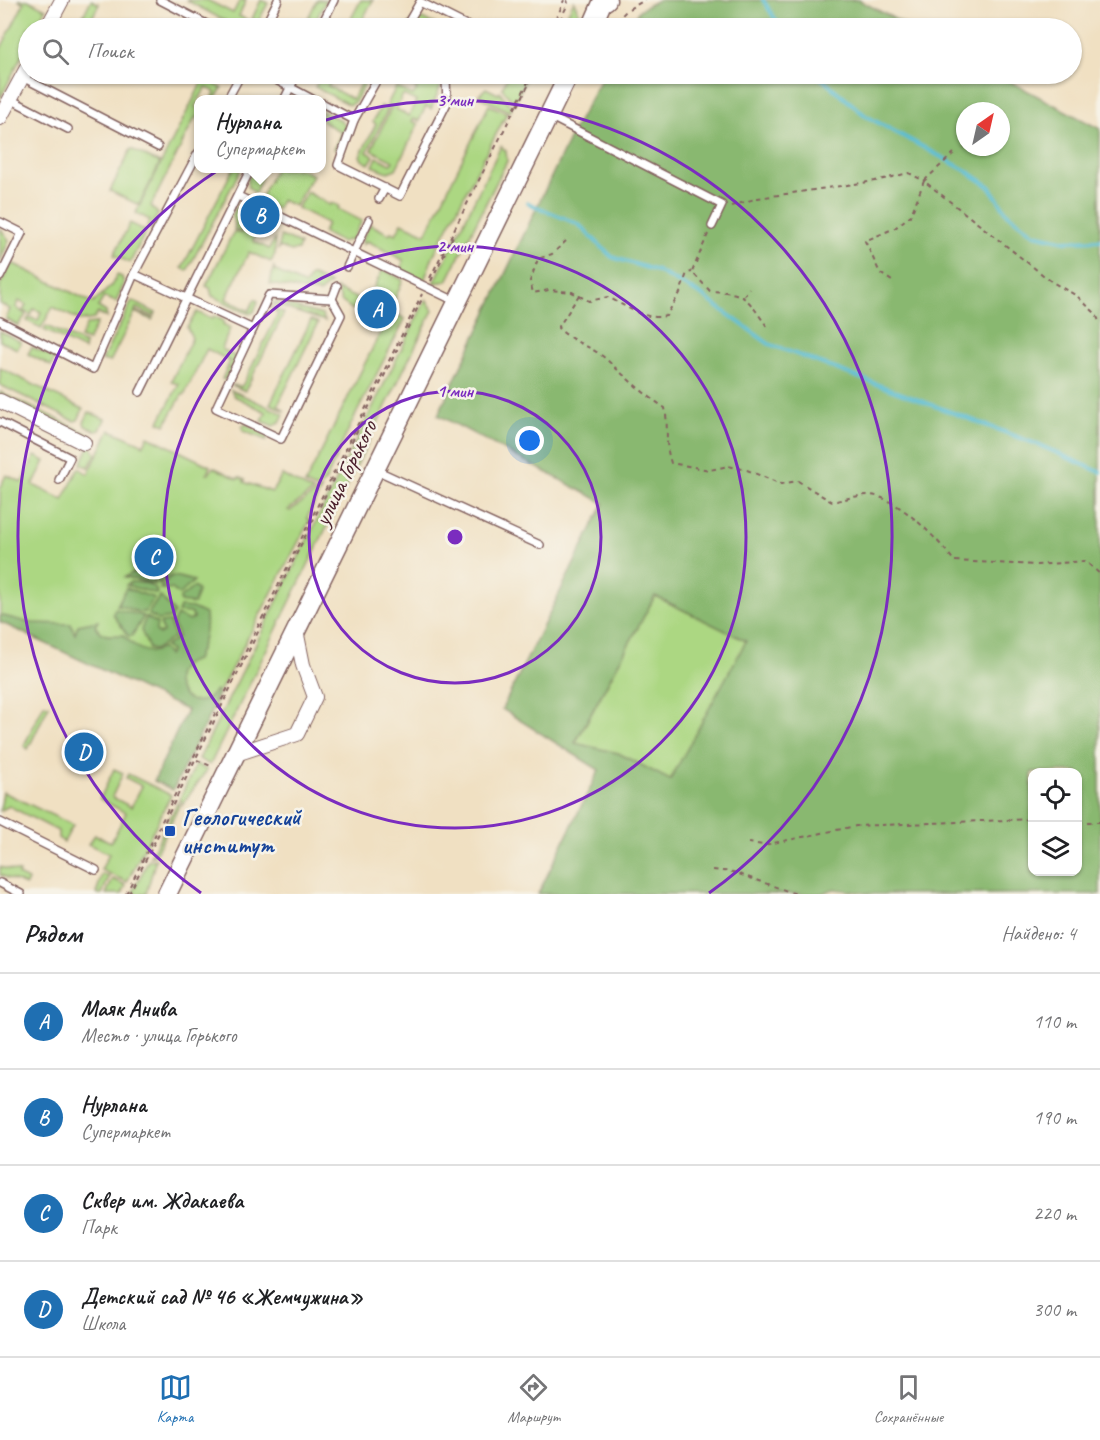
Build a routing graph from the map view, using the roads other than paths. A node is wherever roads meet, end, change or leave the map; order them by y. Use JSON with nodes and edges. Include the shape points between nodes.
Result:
{"nodes":[{"id":1,"x":62,"y":0,"type":"edge"},
{"id":2,"x":160,"y":0,"type":"edge"},
{"id":3,"x":278,"y":0,"type":"edge"},
{"id":4,"x":334,"y":0,"type":"edge"},
{"id":5,"x":602,"y":1,"type":"edge"},
{"id":6,"x":52,"y":18,"type":"edge"},
{"id":7,"x":195,"y":18,"type":"edge"},
{"id":8,"x":269,"y":18,"type":"edge"},
{"id":9,"x":325,"y":18,"type":"edge"},
{"id":10,"x":411,"y":18,"type":"edge"},
{"id":11,"x":452,"y":18,"type":"edge"},
{"id":12,"x":595,"y":18,"type":"edge"},
{"id":13,"x":18,"y":84,"type":"edge"},
{"id":14,"x":46,"y":84,"type":"edge"},
{"id":15,"x":285,"y":84,"type":"edge"},
{"id":16,"x":292,"y":84,"type":"edge"},
{"id":17,"x":374,"y":84,"type":"edge"},
{"id":18,"x":446,"y":84,"type":"edge"},
{"id":19,"x":564,"y":84,"type":"edge"},
{"id":20,"x":291,"y":87,"type":"junction"},
{"id":21,"x":286,"y":95,"type":"edge"},
{"id":22,"x":306,"y":95,"type":"edge"},
{"id":23,"x":10,"y":99,"type":"junction"},
{"id":24,"x":326,"y":106,"type":"edge"},
{"id":25,"x":548,"y":116,"type":"junction"},
{"id":26,"x":0,"y":118,"type":"edge"},
{"id":27,"x":354,"y":120,"type":"junction"},
{"id":28,"x":68,"y":129,"type":"dead end"},
{"id":29,"x":158,"y":147,"type":"dead end"},
{"id":30,"x":194,"y":161,"type":"edge"},
{"id":31,"x":249,"y":173,"type":"edge"},
{"id":32,"x":384,"y":188,"type":"junction"},
{"id":33,"x":238,"y":196,"type":"junction"},
{"id":34,"x":379,"y":200,"type":"dead end"},
{"id":35,"x":369,"y":220,"type":"dead end"},
{"id":36,"x":0,"y":222,"type":"edge"},
{"id":37,"x":712,"y":226,"type":"road end"},
{"id":38,"x":354,"y":252,"type":"junction"},
{"id":39,"x":346,"y":267,"type":"dead end"},
{"id":40,"x":134,"y":274,"type":"junction"},
{"id":41,"x":0,"y":277,"type":"edge"},
{"id":42,"x":337,"y":286,"type":"dead end"},
{"id":43,"x":188,"y":297,"type":"junction"},
{"id":44,"x":332,"y":299,"type":"junction"},
{"id":45,"x":455,"y":301,"type":"junction"},
{"id":46,"x":0,"y":321,"type":"edge"},
{"id":47,"x":253,"y":329,"type":"junction"},
{"id":48,"x":140,"y":392,"type":"dead end"},
{"id":49,"x":0,"y":401,"type":"edge"},
{"id":50,"x":0,"y":422,"type":"edge"},
{"id":51,"x":84,"y":443,"type":"dead end"},
{"id":52,"x":374,"y":469,"type":"junction"},
{"id":53,"x":59,"y":480,"type":"dead end"},
{"id":54,"x":540,"y":545,"type":"dead end"},
{"id":55,"x":296,"y":630,"type":"junction"},
{"id":56,"x":236,"y":754,"type":"junction"},
{"id":57,"x":0,"y":822,"type":"edge"},
{"id":58,"x":96,"y":870,"type":"dead end"},
{"id":59,"x":0,"y":883,"type":"edge"},
{"id":60,"x":21,"y":894,"type":"edge"},
{"id":61,"x":167,"y":894,"type":"edge"}],
"edges":[{"from":1,"to":6,"type":"street"},
{"from":2,"to":7,"type":"lane"},
{"from":3,"to":8,"type":"lane"},
{"from":4,"to":9,"type":"lane"},
{"from":5,"to":12,"type":"main road"},
{"from":10,"to":11,"type":"lane","via":[[420,2]]},
{"from":13,"to":23,"type":"street"},
{"from":14,"to":29,"type":"lane"},
{"from":15,"to":20,"type":"lane"},
{"from":16,"to":20,"type":"lane"},
{"from":17,"to":27,"type":"lane"},
{"from":18,"to":32,"type":"lane","via":[[447,103],[400,196]]},
{"from":19,"to":25,"type":"main road","name":"улица Горького"},
{"from":20,"to":21,"type":"lane"},
{"from":20,"to":22,"type":"lane"},
{"from":23,"to":26,"type":"street"},
{"from":23,"to":28,"type":"lane"},
{"from":24,"to":27,"type":"lane"},
{"from":25,"to":37,"type":"lane","via":[[722,205]]},
{"from":25,"to":45,"type":"main road","name":"улица Горького"},
{"from":27,"to":32,"type":"lane","via":[[338,165]]},
{"from":30,"to":40,"type":"lane"},
{"from":31,"to":33,"type":"lane"},
{"from":32,"to":34,"type":"lane"},
{"from":33,"to":38,"type":"lane"},
{"from":33,"to":43,"type":"lane"},
{"from":35,"to":38,"type":"lane"},
{"from":36,"to":41,"type":"lane","via":[[22,233]]},
{"from":38,"to":39,"type":"lane"},
{"from":38,"to":45,"type":"lane"},
{"from":40,"to":43,"type":"lane"},
{"from":40,"to":46,"type":"lane","via":[[93,369]]},
{"from":42,"to":44,"type":"lane"},
{"from":43,"to":47,"type":"lane"},
{"from":43,"to":48,"type":"lane"},
{"from":44,"to":47,"type":"lane","via":[[270,295]]},
{"from":44,"to":47,"type":"lane","via":[[341,315],[281,438],[216,408]]},
{"from":45,"to":52,"type":"main road","name":"улица Горького"},
{"from":49,"to":51,"type":"street"},
{"from":50,"to":53,"type":"lane","via":[[70,458]]},
{"from":52,"to":54,"type":"lane"},
{"from":52,"to":55,"type":"main road","name":"улица Горького"},
{"from":55,"to":56,"type":"main road","name":"улица Горького"},
{"from":55,"to":56,"type":"street","via":[[315,697],[311,706],[297,734]]},
{"from":56,"to":61,"type":"main road","name":"улица Горького"},
{"from":57,"to":58,"type":"lane"},
{"from":59,"to":60,"type":"lane"}]}
